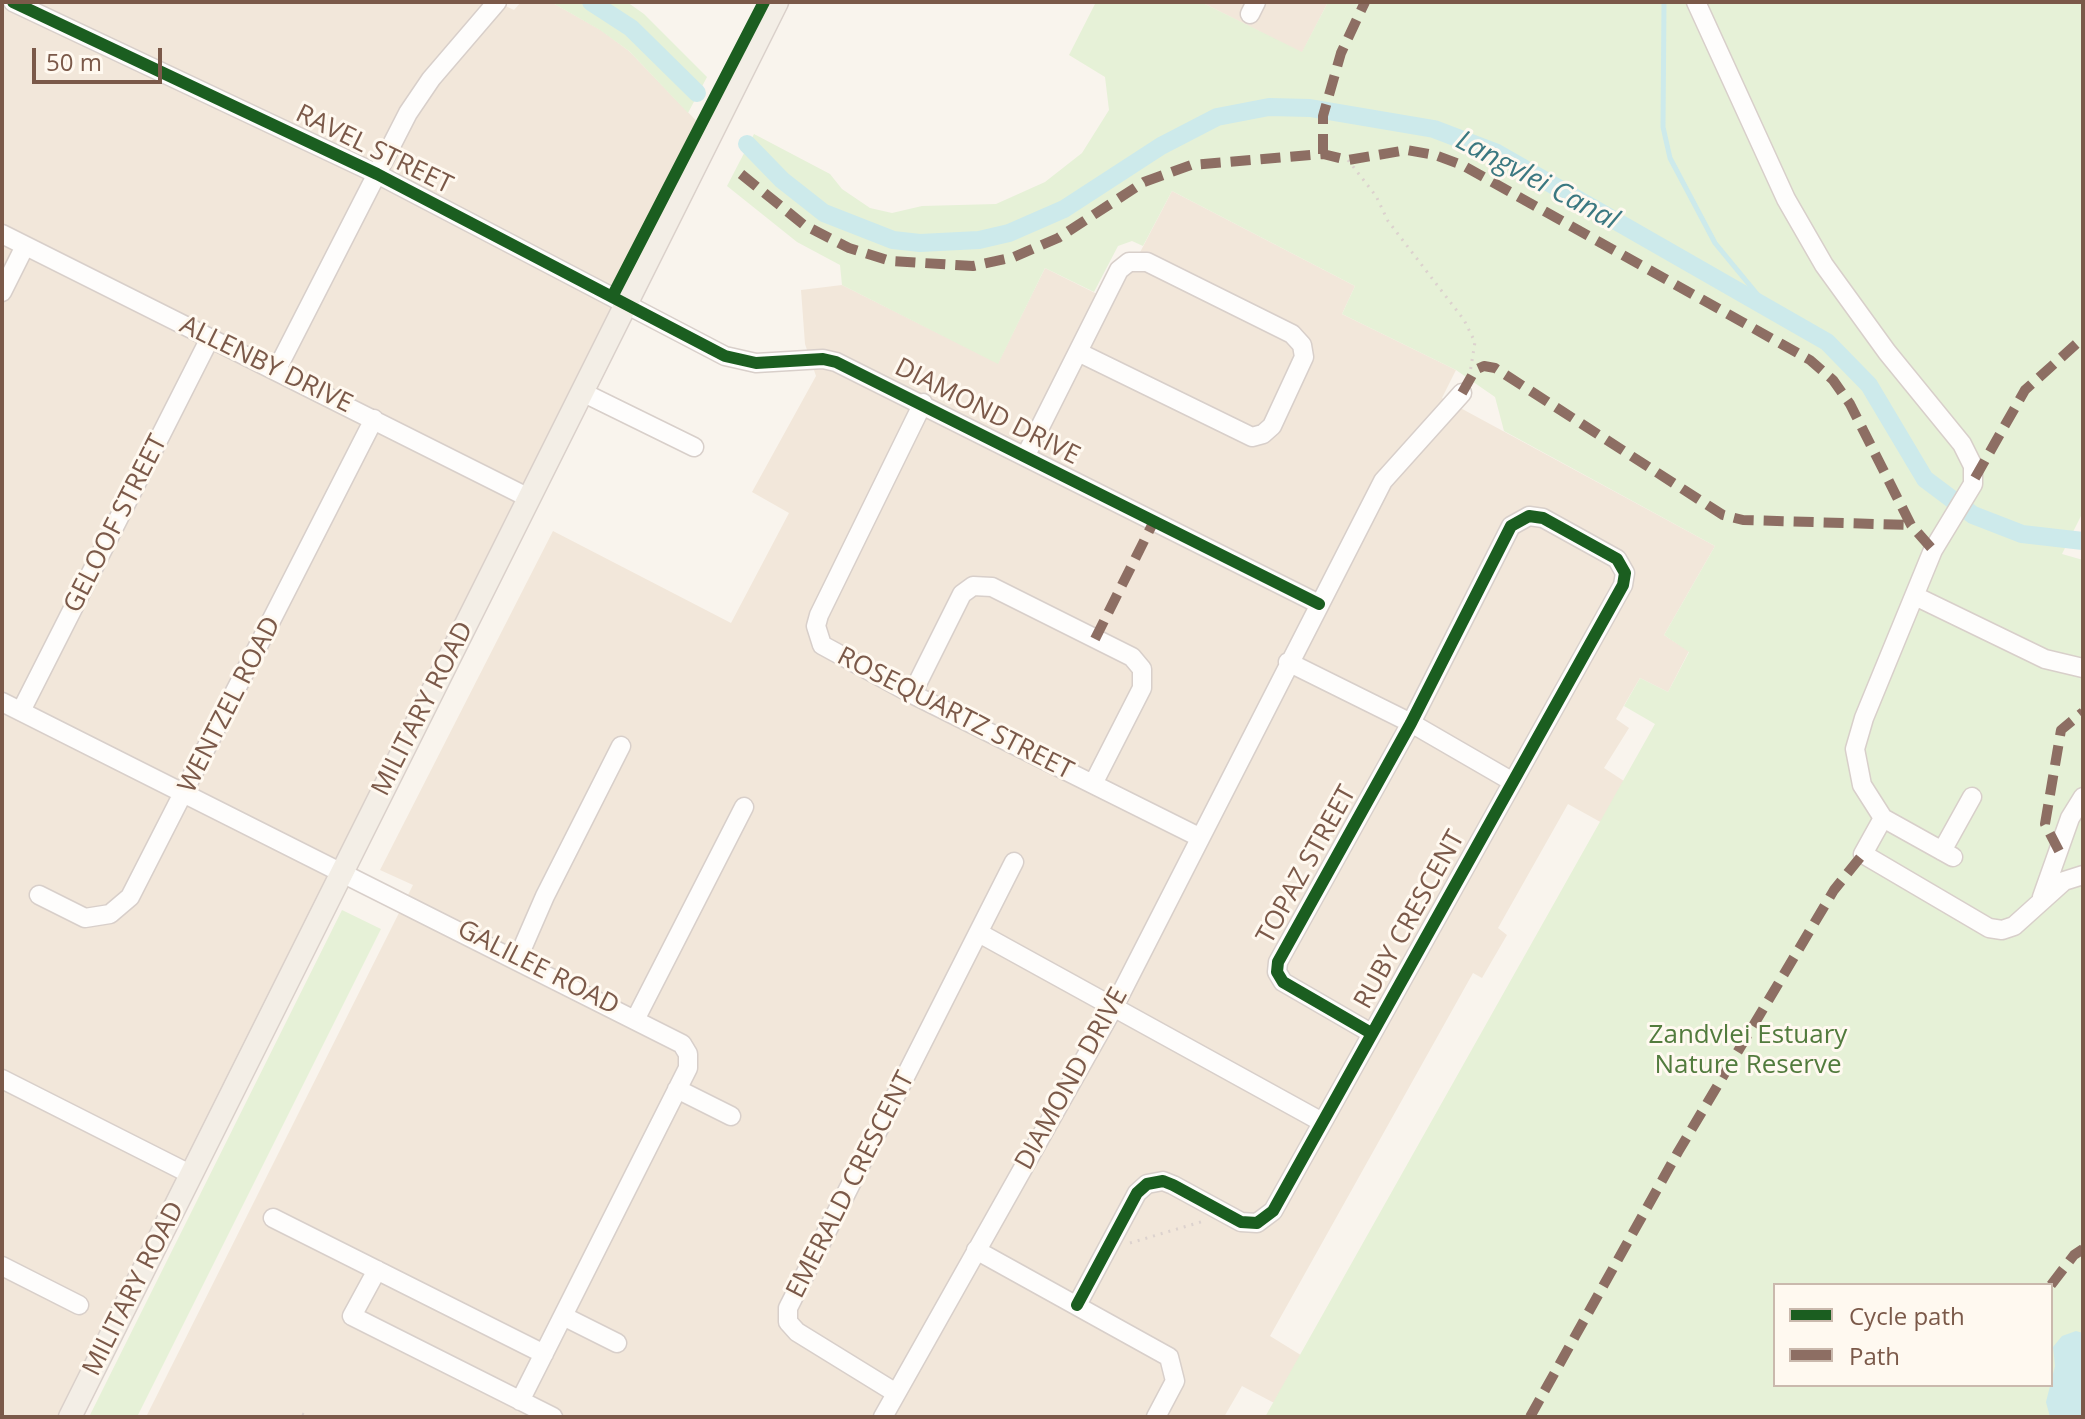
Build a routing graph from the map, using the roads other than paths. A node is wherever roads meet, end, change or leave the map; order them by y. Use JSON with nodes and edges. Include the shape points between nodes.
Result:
{"nodes":[{"id":1,"x":13,"y":2,"type":"edge"},
{"id":2,"x":497,"y":2,"type":"edge"},
{"id":3,"x":777,"y":2,"type":"edge"},
{"id":4,"x":1696,"y":2,"type":"edge"},
{"id":5,"x":377,"y":174,"type":"junction"},
{"id":6,"x":2,"y":234,"type":"edge"},
{"id":7,"x":25,"y":246,"type":"junction"},
{"id":8,"x":2,"y":292,"type":"edge"},
{"id":9,"x":625,"y":304,"type":"junction"},
{"id":10,"x":210,"y":338,"type":"junction"},
{"id":11,"x":1078,"y":352,"type":"junction"},
{"id":12,"x":276,"y":371,"type":"junction"},
{"id":13,"x":1466,"y":386,"type":"road end"},
{"id":14,"x":582,"y":392,"type":"junction"},
{"id":15,"x":923,"y":403,"type":"junction"},
{"id":16,"x":374,"y":419,"type":"junction"},
{"id":17,"x":694,"y":447,"type":"dead end"},
{"id":18,"x":1026,"y":455,"type":"junction"},
{"id":19,"x":529,"y":498,"type":"junction"},
{"id":20,"x":1915,"y":596,"type":"junction"},
{"id":21,"x":1319,"y":604,"type":"junction"},
{"id":22,"x":1288,"y":662,"type":"junction"},
{"id":23,"x":2083,"y":668,"type":"edge"},
{"id":24,"x":912,"y":694,"type":"junction"},
{"id":25,"x":2,"y":702,"type":"edge"},
{"id":26,"x":21,"y":711,"type":"junction"},
{"id":27,"x":1411,"y":723,"type":"junction"},
{"id":28,"x":621,"y":746,"type":"dead end"},
{"id":29,"x":1513,"y":782,"type":"junction"},
{"id":30,"x":1093,"y":784,"type":"junction"},
{"id":31,"x":185,"y":795,"type":"junction"},
{"id":32,"x":1972,"y":797,"type":"dead end"},
{"id":33,"x":2083,"y":797,"type":"edge"},
{"id":34,"x":744,"y":807,"type":"dead end"},
{"id":35,"x":1883,"y":818,"type":"junction"},
{"id":36,"x":1199,"y":837,"type":"junction"},
{"id":37,"x":1014,"y":862,"type":"dead end"},
{"id":38,"x":343,"y":871,"type":"junction"},
{"id":39,"x":2083,"y":875,"type":"edge"},
{"id":40,"x":39,"y":895,"type":"dead end"},
{"id":41,"x":2040,"y":904,"type":"junction"},
{"id":42,"x":979,"y":933,"type":"junction"},
{"id":43,"x":518,"y":958,"type":"junction"},
{"id":44,"x":1115,"y":1005,"type":"junction"},
{"id":45,"x":636,"y":1018,"type":"junction"},
{"id":46,"x":1371,"y":1033,"type":"junction"},
{"id":47,"x":2,"y":1079,"type":"edge"},
{"id":48,"x":677,"y":1089,"type":"junction"},
{"id":49,"x":731,"y":1116,"type":"dead end"},
{"id":50,"x":1322,"y":1122,"type":"junction"},
{"id":51,"x":192,"y":1175,"type":"junction"},
{"id":52,"x":273,"y":1218,"type":"dead end"},
{"id":53,"x":976,"y":1250,"type":"junction"},
{"id":54,"x":2,"y":1266,"type":"edge"},
{"id":55,"x":377,"y":1270,"type":"junction"},
{"id":56,"x":79,"y":1305,"type":"dead end"},
{"id":57,"x":1077,"y":1305,"type":"junction"},
{"id":58,"x":563,"y":1316,"type":"junction"},
{"id":59,"x":617,"y":1343,"type":"dead end"},
{"id":60,"x":544,"y":1354,"type":"junction"},
{"id":61,"x":896,"y":1393,"type":"junction"},
{"id":62,"x":520,"y":1401,"type":"junction"},
{"id":63,"x":70,"y":1417,"type":"edge"},
{"id":64,"x":553,"y":1417,"type":"edge"},
{"id":65,"x":883,"y":1417,"type":"edge"},
{"id":66,"x":1156,"y":1417,"type":"edge"}],
"edges":[{"from":1,"to":5,"type":"street","name":"RAVEL STREET"},
{"from":2,"to":5,"type":"street","via":[[418,96]]},
{"from":3,"to":9,"type":"main road","name":"MILITARY ROAD"},
{"from":4,"to":20,"type":"street","via":[[1786,199],[1824,265],[1971,458],[1975,478],[1933,550]]},
{"from":5,"to":9,"type":"street","name":"RAVEL STREET"},
{"from":5,"to":12,"type":"street"},
{"from":6,"to":7,"type":"street","name":"ALLENBY DRIVE"},
{"from":7,"to":8,"type":"street"},
{"from":7,"to":10,"type":"street","name":"ALLENBY DRIVE"},
{"from":9,"to":14,"type":"main road","name":"MILITARY ROAD"},
{"from":9,"to":15,"type":"street","name":"DIAMOND DRIVE","via":[[725,356],[756,363],[836,362]]},
{"from":10,"to":12,"type":"street","name":"ALLENBY DRIVE"},
{"from":10,"to":26,"type":"street","name":"GELOOF STREET"},
{"from":11,"to":11,"type":"street","via":[[1119,270],[1136,260],[1292,334],[1304,357],[1272,426],[1252,437]]},
{"from":11,"to":18,"type":"street"},
{"from":12,"to":16,"type":"street","name":"ALLENBY DRIVE"},
{"from":13,"to":21,"type":"street","via":[[1390,471]]},
{"from":14,"to":17,"type":"street"},
{"from":14,"to":19,"type":"main road","name":"MILITARY ROAD"},
{"from":15,"to":18,"type":"street","name":"DIAMOND DRIVE"},
{"from":15,"to":24,"type":"street","name":"ROSEQUARTZ STREET","via":[[816,626],[817,637],[830,652]]},
{"from":16,"to":19,"type":"street","name":"ALLENBY DRIVE"},
{"from":16,"to":31,"type":"street","name":"WENTZEL ROAD"},
{"from":18,"to":21,"type":"street","name":"DIAMOND DRIVE"},
{"from":19,"to":38,"type":"main road","name":"MILITARY ROAD"},
{"from":20,"to":23,"type":"street","via":[[2045,659]]},
{"from":20,"to":35,"type":"street","via":[[1855,749],[1862,785]]},
{"from":21,"to":22,"type":"street","name":"DIAMOND DRIVE"},
{"from":22,"to":27,"type":"street"},
{"from":22,"to":36,"type":"street","name":"DIAMOND DRIVE"},
{"from":24,"to":30,"type":"street","name":"ROSEQUARTZ STREET"},
{"from":24,"to":30,"type":"street","via":[[965,591],[984,585],[1005,593],[1132,657],[1142,669],[1142,688]]},
{"from":25,"to":26,"type":"street","name":"GALILEE ROAD"},
{"from":26,"to":31,"type":"street","name":"GALILEE ROAD"},
{"from":27,"to":29,"type":"street"},
{"from":27,"to":29,"type":"street","name":"TOPAZ STREET","via":[[1513,523],[1529,516],[1543,518],[1613,555],[1625,573],[1623,585]]},
{"from":27,"to":46,"type":"street","name":"TOPAZ STREET","via":[[1278,966],[1283,982]]},
{"from":28,"to":43,"type":"street"},
{"from":29,"to":46,"type":"street","name":"RUBY CRESCENT"},
{"from":30,"to":36,"type":"street","name":"ROSEQUARTZ STREET"},
{"from":31,"to":38,"type":"street","name":"GALILEE ROAD"},
{"from":31,"to":40,"type":"street","name":"WENTZEL ROAD","via":[[122,907],[85,918]]},
{"from":32,"to":35,"type":"street","via":[[1948,854]]},
{"from":33,"to":41,"type":"street","via":[[2070,818]]},
{"from":34,"to":45,"type":"street"},
{"from":35,"to":41,"type":"street","via":[[1863,854],[1981,925],[2009,928]]},
{"from":36,"to":44,"type":"street","name":"DIAMOND DRIVE"},
{"from":37,"to":42,"type":"street","name":"EMERALD CRESCENT"},
{"from":38,"to":43,"type":"street","name":"GALILEE ROAD"},
{"from":38,"to":51,"type":"main road","name":"MILITARY ROAD"},
{"from":39,"to":41,"type":"street","via":[[2064,881]]},
{"from":42,"to":44,"type":"street"},
{"from":42,"to":61,"type":"street","name":"EMERALD CRESCENT","via":[[788,1308],[788,1322],[797,1332]]},
{"from":43,"to":45,"type":"street","name":"GALILEE ROAD"},
{"from":44,"to":50,"type":"street"},
{"from":44,"to":53,"type":"street","name":"DIAMOND DRIVE"},
{"from":45,"to":48,"type":"street","name":"GALILEE ROAD","via":[[682,1044],[688,1054],[688,1068]]},
{"from":46,"to":50,"type":"street","name":"RUBY CRESCENT"},
{"from":47,"to":51,"type":"street"},
{"from":48,"to":49,"type":"street"},
{"from":48,"to":58,"type":"street","name":"GALILEE ROAD"},
{"from":50,"to":57,"type":"street","name":"RUBY CRESCENT","via":[[1269,1216],[1251,1223],[1235,1220],[1173,1185],[1147,1184],[1137,1193]]},
{"from":51,"to":63,"type":"main road","name":"MILITARY ROAD"},
{"from":52,"to":55,"type":"street"},
{"from":53,"to":57,"type":"street"},
{"from":53,"to":61,"type":"street","name":"DIAMOND DRIVE"},
{"from":54,"to":56,"type":"street"},
{"from":55,"to":60,"type":"street"},
{"from":55,"to":62,"type":"street","via":[[352,1316]]},
{"from":57,"to":66,"type":"street","via":[[1171,1359],[1175,1381]]},
{"from":58,"to":59,"type":"street"},
{"from":58,"to":60,"type":"street","name":"GALILEE ROAD"},
{"from":60,"to":62,"type":"street","name":"GALILEE ROAD"},
{"from":61,"to":65,"type":"street","name":"DIAMOND DRIVE"},
{"from":62,"to":64,"type":"street"}]}
